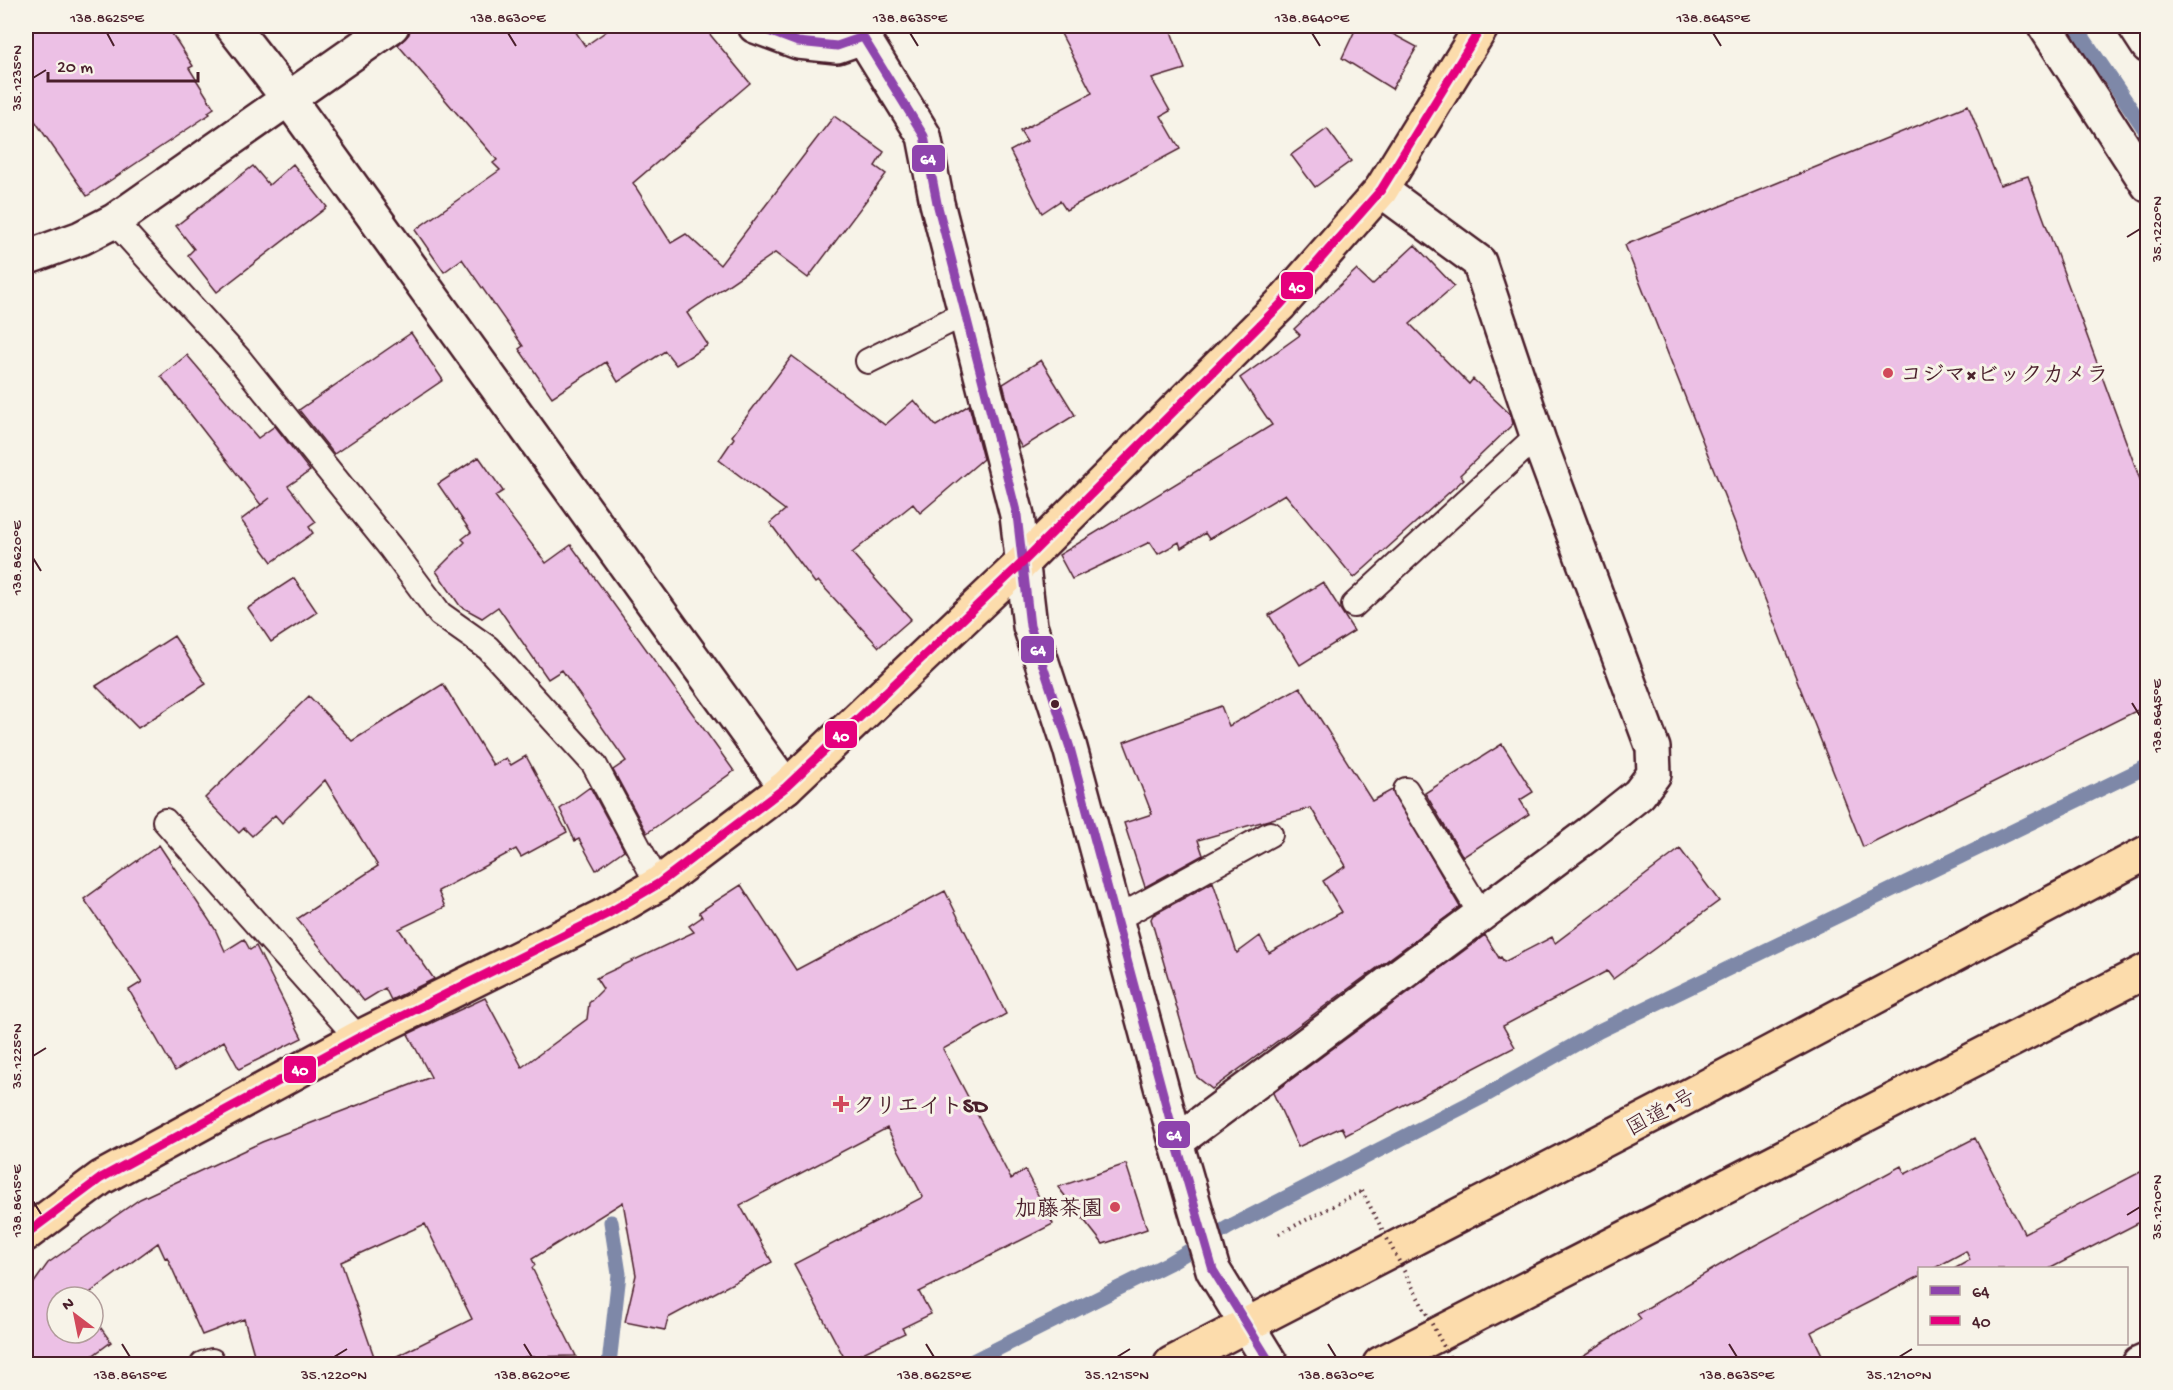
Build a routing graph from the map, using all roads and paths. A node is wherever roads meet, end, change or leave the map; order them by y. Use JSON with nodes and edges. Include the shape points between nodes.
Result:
{"nodes":[{"id":1,"x":232,"y":26,"type":"edge"},
{"id":2,"x":392,"y":26,"type":"edge"},
{"id":3,"x":755,"y":26,"type":"edge"},
{"id":4,"x":1482,"y":26,"type":"edge"},
{"id":5,"x":2045,"y":26,"type":"edge"},
{"id":6,"x":2135,"y":26,"type":"edge"},
{"id":7,"x":871,"y":31,"type":"edge"},
{"id":8,"x":2148,"y":46,"type":"edge"},
{"id":9,"x":288,"y":98,"type":"junction"},
{"id":10,"x":2148,"y":185,"type":"edge"},
{"id":11,"x":1381,"y":190,"type":"junction"},
{"id":12,"x":114,"y":221,"type":"junction"},
{"id":13,"x":26,"y":258,"type":"edge"},
{"id":14,"x":964,"y":314,"type":"junction"},
{"id":15,"x":868,"y":361,"type":"dead end"},
{"id":16,"x":1538,"y":435,"type":"junction"},
{"id":17,"x":1022,"y":564,"type":"junction"},
{"id":18,"x":1354,"y":604,"type":"dead end"},
{"id":19,"x":786,"y":787,"type":"junction"},
{"id":20,"x":1406,"y":790,"type":"dead end"},
{"id":21,"x":165,"y":820,"type":"dead end"},
{"id":22,"x":1270,"y":834,"type":"dead end"},
{"id":23,"x":2148,"y":852,"type":"edge"},
{"id":24,"x":658,"y":884,"type":"junction"},
{"id":25,"x":1481,"y":914,"type":"junction"},
{"id":26,"x":1116,"y":919,"type":"junction"},
{"id":27,"x":2148,"y":970,"type":"edge"},
{"id":28,"x":358,"y":1038,"type":"junction"},
{"id":29,"x":1176,"y":1142,"type":"junction"},
{"id":30,"x":26,"y":1234,"type":"edge"},
{"id":31,"x":1278,"y":1234,"type":"dead end"},
{"id":32,"x":1250,"y":1326,"type":"junction"},
{"id":33,"x":2148,"y":1360,"type":"edge"},
{"id":34,"x":203,"y":1365,"type":"edge"},
{"id":35,"x":213,"y":1365,"type":"edge"},
{"id":36,"x":1171,"y":1365,"type":"edge"},
{"id":37,"x":1270,"y":1365,"type":"edge"},
{"id":38,"x":1380,"y":1365,"type":"edge"},
{"id":39,"x":1453,"y":1365,"type":"edge"},
{"id":40,"x":2139,"y":1365,"type":"edge"}],
"edges":[{"from":1,"to":9,"type":"street"},
{"from":2,"to":9,"type":"street"},
{"from":3,"to":7,"type":"street","via":[[808,43],[837,46]]},
{"from":4,"to":11,"type":"main road"},
{"from":5,"to":10,"type":"street"},
{"from":6,"to":8,"type":"street"},
{"from":7,"to":14,"type":"street","via":[[924,136]]},
{"from":9,"to":12,"type":"street"},
{"from":9,"to":19,"type":"street"},
{"from":11,"to":16,"type":"street","via":[[1479,262]]},
{"from":11,"to":17,"type":"main road","via":[[1280,305]]},
{"from":12,"to":13,"type":"street"},
{"from":12,"to":24,"type":"lane","via":[[238,359],[440,614],[488,648],[594,764]]},
{"from":14,"to":15,"type":"lane"},
{"from":14,"to":17,"type":"street","via":[[1017,515]]},
{"from":16,"to":18,"type":"lane"},
{"from":16,"to":25,"type":"street","via":[[1653,748],[1654,774],[1631,801]]},
{"from":17,"to":19,"type":"main road"},
{"from":17,"to":26,"type":"street","via":[[1030,626],[1070,748]]},
{"from":19,"to":24,"type":"main road"},
{"from":20,"to":25,"type":"lane"},
{"from":21,"to":28,"type":"lane"},
{"from":22,"to":26,"type":"lane"},
{"from":23,"to":32,"type":"main road","name":"国道1号"},
{"from":24,"to":28,"type":"main road","via":[[607,914]]},
{"from":25,"to":29,"type":"street"},
{"from":26,"to":29,"type":"street"},
{"from":27,"to":38,"type":"main road"},
{"from":28,"to":30,"type":"main road","via":[[101,1178]]},
{"from":29,"to":32,"type":"street","via":[[1213,1270]]},
{"from":31,"to":39,"type":"path","bridge":true,"via":[[1362,1191]]},
{"from":32,"to":36,"type":"main road","name":"国道1号"},
{"from":32,"to":37,"type":"street"},
{"from":33,"to":40,"type":"street"},
{"from":34,"to":35,"type":"lane","via":[[212,1361]]}]}
